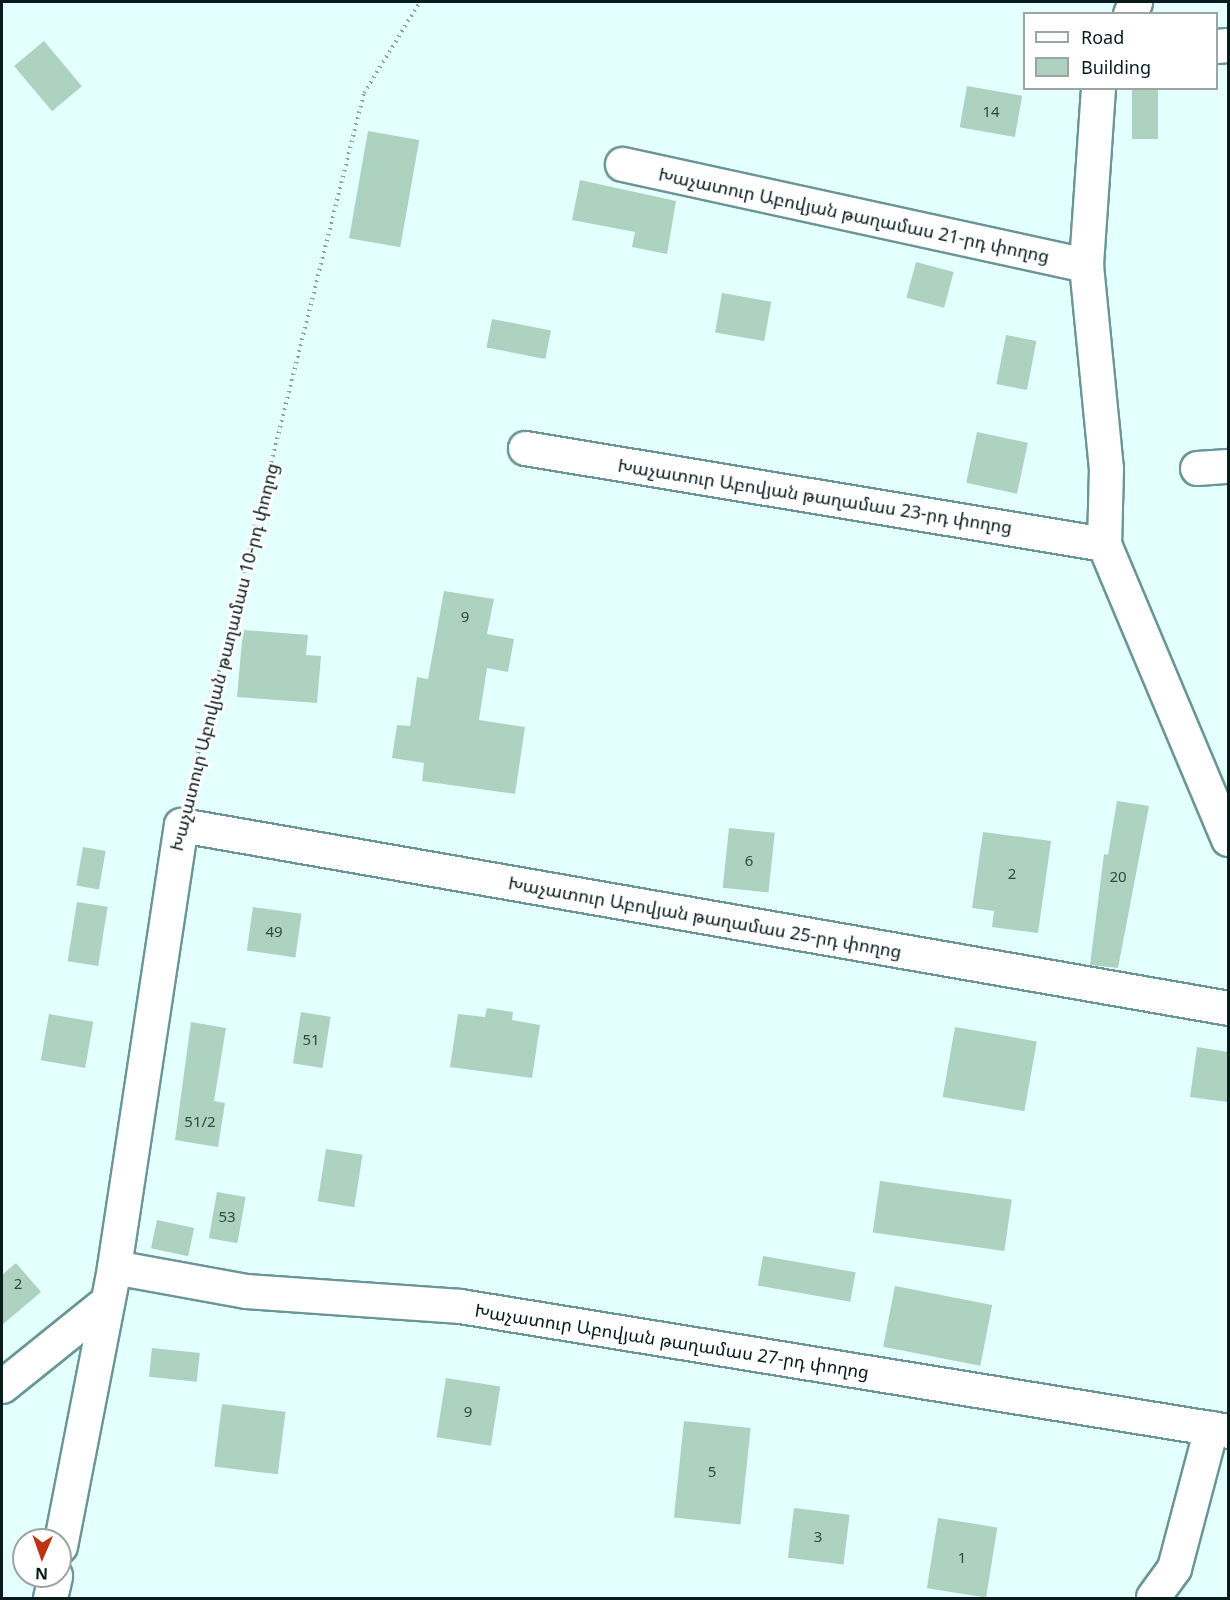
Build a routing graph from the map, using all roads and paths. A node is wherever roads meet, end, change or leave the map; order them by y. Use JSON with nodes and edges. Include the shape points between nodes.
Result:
{"nodes":[{"id":1,"x":420,"y":2,"type":"edge"},
{"id":2,"x":1098,"y":90,"type":"edge"},
{"id":3,"x":622,"y":164,"type":"dead end"},
{"id":4,"x":1086,"y":265,"type":"junction"},
{"id":5,"x":525,"y":448,"type":"dead end"},
{"id":6,"x":1104,"y":544,"type":"junction"},
{"id":7,"x":181,"y":825,"type":"junction"},
{"id":8,"x":1228,"y":839,"type":"edge"},
{"id":9,"x":1228,"y":1008,"type":"edge"},
{"id":10,"x":114,"y":1267,"type":"junction"},
{"id":11,"x":104,"y":1304,"type":"junction"},
{"id":12,"x":2,"y":1386,"type":"edge"},
{"id":13,"x":1220,"y":1430,"type":"edge"},
{"id":14,"x":63,"y":1528,"type":"edge"},
{"id":15,"x":1153,"y":1597,"type":"dead end"}],
"edges":[{"from":1,"to":7,"type":"path","name":"Խաչատուր Աբովյան թաղամաս 10-րդ փողոց","via":[[364,93]]},
{"from":2,"to":4,"type":"street"},
{"from":3,"to":4,"type":"street","name":"Խաչատուր Աբովյան թաղամաս 21-րդ փողոց"},
{"from":4,"to":6,"type":"street","via":[[1106,468]]},
{"from":5,"to":6,"type":"street","name":"Խաչատուր Աբովյան թաղամաս 23-րդ փողոց"},
{"from":6,"to":8,"type":"street"},
{"from":7,"to":9,"type":"street","name":"Խաչատուր Աբովյան թաղամաս 25-րդ փողոց"},
{"from":7,"to":10,"type":"street","name":"Խաչատուր Աբովյան թաղամաս 10-րդ փողոց"},
{"from":10,"to":11,"type":"street","name":"Խաչատուր Աբովյան թաղամաս 10-րդ փողոց"},
{"from":10,"to":13,"type":"street","name":"Խաչատուր Աբովյան թաղամաս 27-րդ փողոց","via":[[246,1291],[460,1306]]},
{"from":11,"to":12,"type":"street"},
{"from":11,"to":14,"type":"street","name":"Խաչատուր Աբովյան թաղամաս 10-րդ փողոց"},
{"from":13,"to":15,"type":"street","via":[[1174,1568]]}]}
